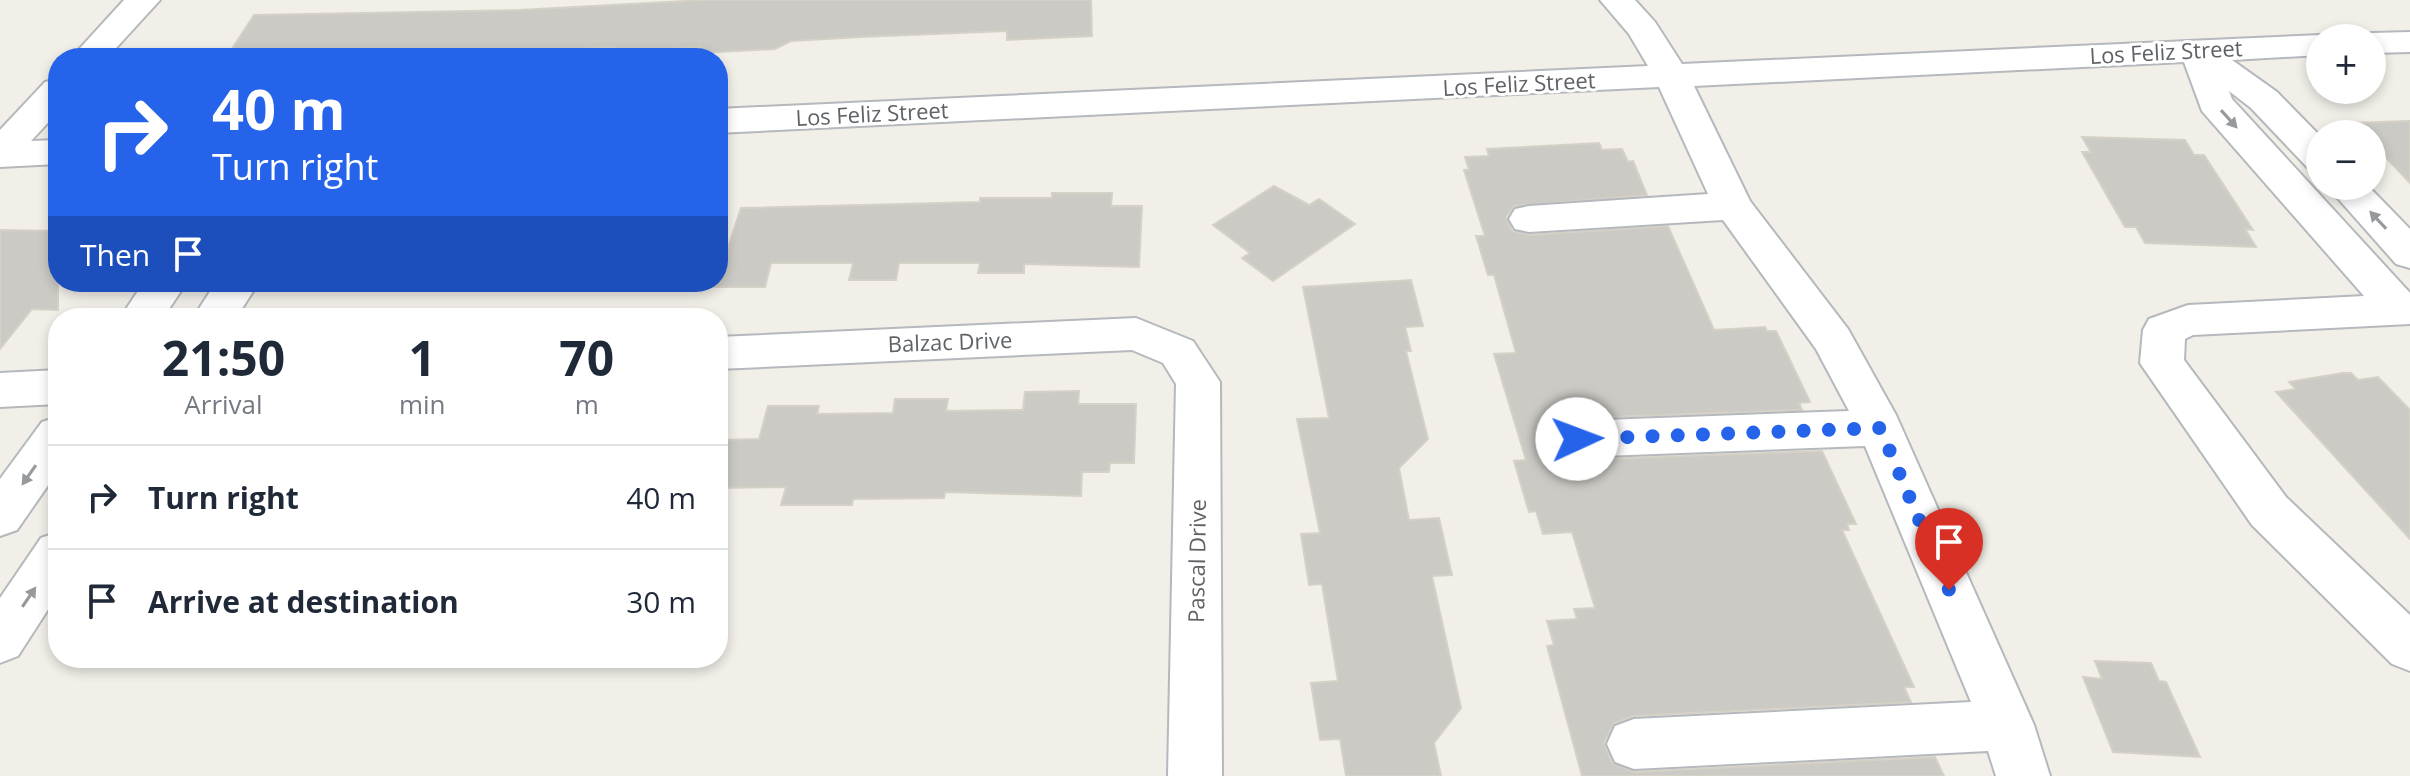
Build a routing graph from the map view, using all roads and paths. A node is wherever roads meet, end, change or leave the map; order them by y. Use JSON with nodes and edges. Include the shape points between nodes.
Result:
{"nodes":[{"id":1,"x":143,"y":0,"type":"edge"},
{"id":2,"x":1617,"y":0,"type":"edge"},
{"id":3,"x":2410,"y":42,"type":"edge"},
{"id":4,"x":2386,"y":43,"type":"edge"},
{"id":5,"x":2306,"y":46,"type":"edge"},
{"id":6,"x":97,"y":48,"type":"edge"},
{"id":7,"x":2197,"y":50,"type":"junction"},
{"id":8,"x":1672,"y":76,"type":"junction"},
{"id":9,"x":48,"y":101,"type":"edge"},
{"id":10,"x":728,"y":121,"type":"edge"},
{"id":11,"x":2306,"y":144,"type":"edge"},
{"id":12,"x":48,"y":152,"type":"edge"},
{"id":13,"x":0,"y":154,"type":"edge"},
{"id":14,"x":2306,"y":172,"type":"edge"},
{"id":15,"x":2278,"y":173,"type":"junction"},
{"id":16,"x":2359,"y":200,"type":"edge"},
{"id":17,"x":1733,"y":206,"type":"junction"},
{"id":18,"x":1529,"y":219,"type":"dead end"},
{"id":19,"x":2410,"y":254,"type":"edge"},
{"id":20,"x":2406,"y":310,"type":"edge"},
{"id":21,"x":1178,"y":352,"type":"joint"},
{"id":22,"x":728,"y":353,"type":"edge"},
{"id":23,"x":48,"y":388,"type":"edge"},
{"id":24,"x":0,"y":390,"type":"edge"},
{"id":25,"x":1880,"y":428,"type":"junction"},
{"id":26,"x":1577,"y":439,"type":"dead end"},
{"id":27,"x":48,"y":449,"type":"edge"},
{"id":28,"x":0,"y":516,"type":"edge"},
{"id":29,"x":48,"y":568,"type":"edge"},
{"id":30,"x":0,"y":640,"type":"edge"},
{"id":31,"x":2410,"y":648,"type":"edge"},
{"id":32,"x":2007,"y":725,"type":"junction"},
{"id":33,"x":1634,"y":744,"type":"dead end"},
{"id":34,"x":1195,"y":776,"type":"edge"},
{"id":35,"x":2023,"y":776,"type":"edge"}],
"edges":[{"from":1,"to":6,"type":"street"},
{"from":2,"to":8,"type":"street","via":[[1643,29]]},
{"from":3,"to":4,"type":"street"},
{"from":5,"to":7,"type":"street","name":"Los Feliz Street"},
{"from":7,"to":8,"type":"street","name":"Los Feliz Street"},
{"from":7,"to":11,"type":"street","via":[[2264,100]]},
{"from":7,"to":15,"type":"street","one_way":true,"via":[[2215,103]]},
{"from":8,"to":10,"type":"street","name":"Los Feliz Street"},
{"from":8,"to":17,"type":"street"},
{"from":9,"to":13,"type":"street"},
{"from":12,"to":13,"type":"street"},
{"from":14,"to":15,"type":"street"},
{"from":15,"to":20,"type":"street"},
{"from":19,"to":16,"type":"street","one_way":true},
{"from":17,"to":18,"type":"street"},
{"from":17,"to":25,"type":"street","via":[[1833,340]]},
{"from":20,"to":31,"type":"street","via":[[2188,320],[2164,330],[2162,363],[2269,511]]},
{"from":21,"to":22,"type":"street","name":"Balzac Drive","via":[[1136,334]]},
{"from":21,"to":34,"type":"street","name":"Pascal Drive","via":[[1198,382]]},
{"from":23,"to":24,"type":"street"},
{"from":25,"to":26,"type":"street"},
{"from":25,"to":32,"type":"street"},
{"from":27,"to":28,"type":"street","one_way":true},
{"from":30,"to":29,"type":"street","one_way":true},
{"from":32,"to":33,"type":"street"},
{"from":32,"to":35,"type":"street"}]}
